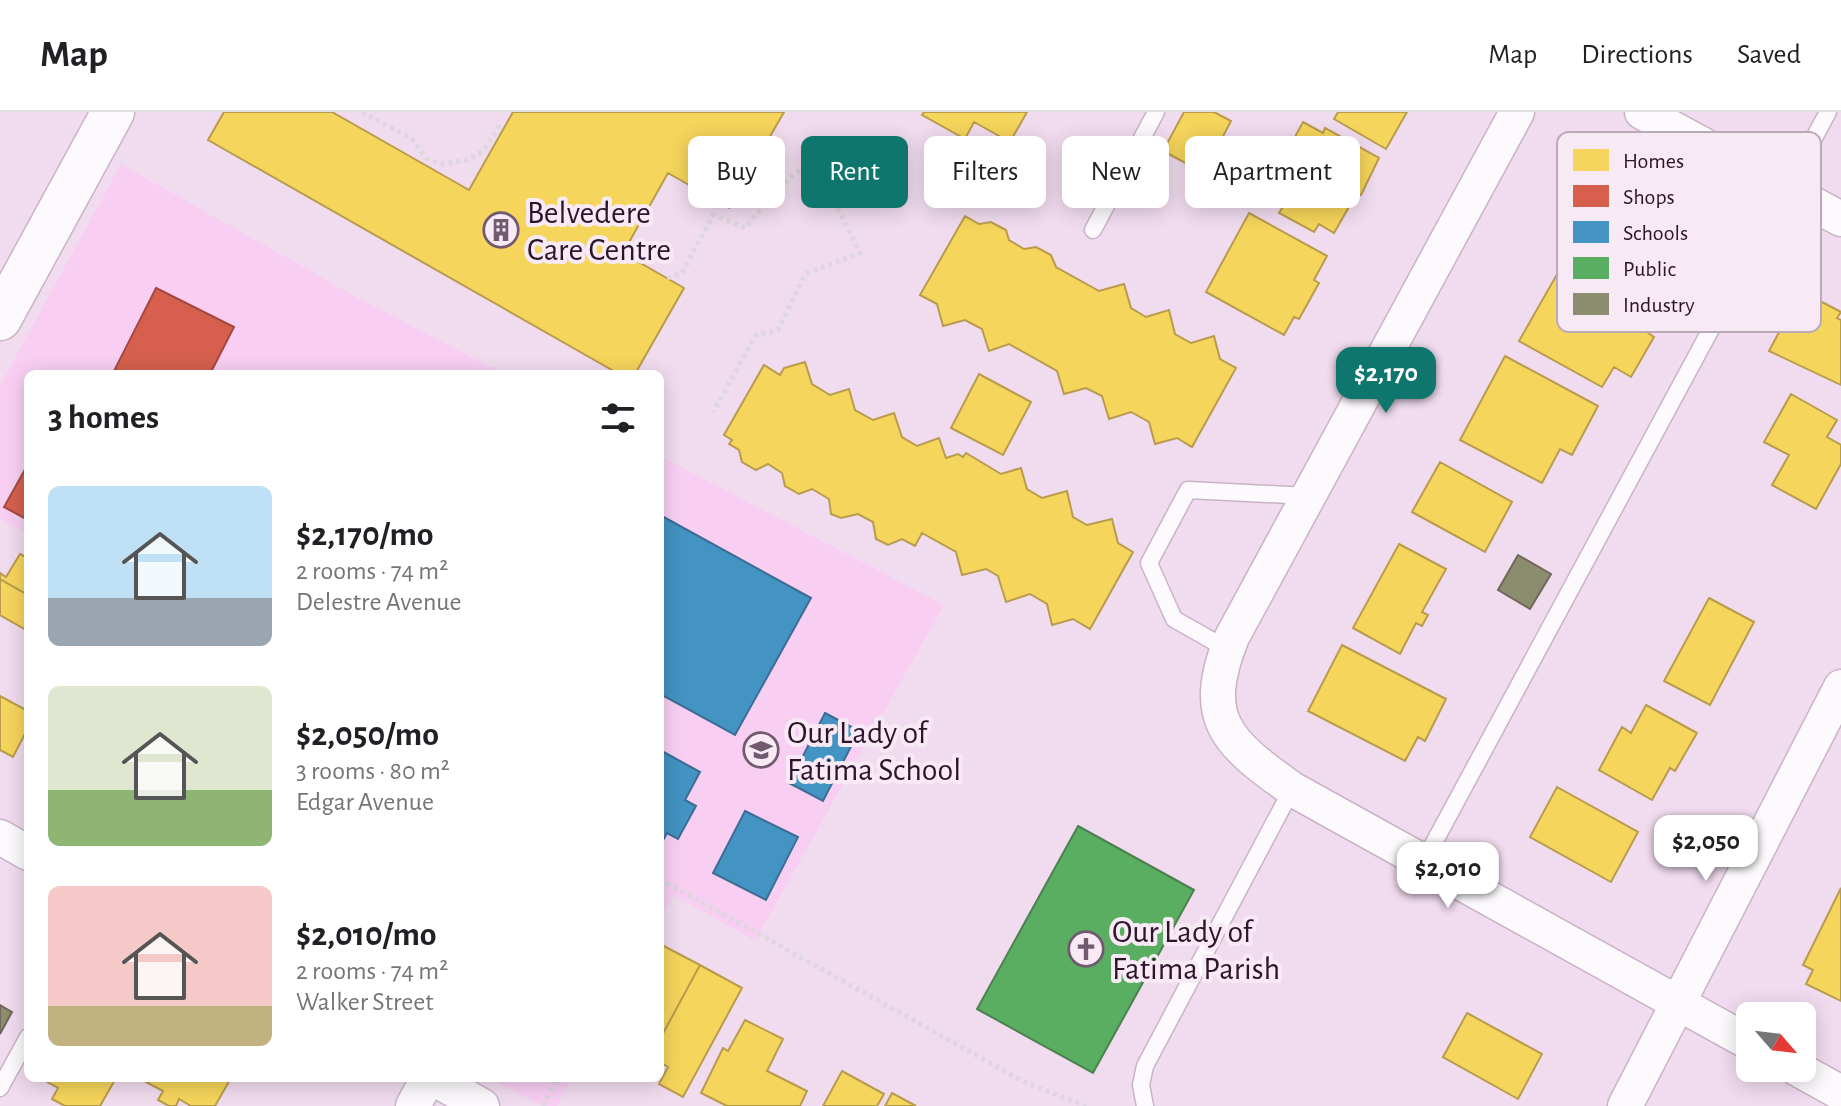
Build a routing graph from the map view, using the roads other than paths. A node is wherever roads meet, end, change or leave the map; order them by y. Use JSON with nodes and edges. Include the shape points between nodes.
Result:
{"nodes":[{"id":1,"x":113,"y":112,"type":"edge"},
{"id":2,"x":1156,"y":112,"type":"edge"},
{"id":3,"x":1517,"y":112,"type":"edge"},
{"id":4,"x":1642,"y":112,"type":"edge"},
{"id":5,"x":1828,"y":112,"type":"edge"},
{"id":6,"x":1679,"y":132,"type":"edge"},
{"id":7,"x":1817,"y":132,"type":"edge"},
{"id":8,"x":1821,"y":208,"type":"edge"},
{"id":9,"x":1841,"y":219,"type":"edge"},
{"id":10,"x":1093,"y":230,"type":"dead end"},
{"id":11,"x":0,"y":319,"type":"edge"},
{"id":12,"x":1709,"y":332,"type":"edge"},
{"id":13,"x":1309,"y":496,"type":"junction"},
{"id":14,"x":1227,"y":649,"type":"junction"},
{"id":15,"x":1841,"y":687,"type":"edge"},
{"id":16,"x":1292,"y":789,"type":"junction"},
{"id":17,"x":0,"y":837,"type":"edge"},
{"id":18,"x":24,"y":851,"type":"edge"},
{"id":19,"x":1423,"y":863,"type":"junction"},
{"id":20,"x":1676,"y":1004,"type":"junction"},
{"id":21,"x":1736,"y":1036,"type":"edge"},
{"id":22,"x":24,"y":1044,"type":"edge"},
{"id":23,"x":1816,"y":1079,"type":"edge"},
{"id":24,"x":428,"y":1082,"type":"edge"},
{"id":25,"x":438,"y":1082,"type":"edge"},
{"id":26,"x":0,"y":1088,"type":"edge"},
{"id":27,"x":1841,"y":1093,"type":"edge"},
{"id":28,"x":413,"y":1106,"type":"edge"},
{"id":29,"x":482,"y":1106,"type":"edge"},
{"id":30,"x":1145,"y":1106,"type":"edge"},
{"id":31,"x":1625,"y":1106,"type":"edge"}],
"edges":[{"from":1,"to":11,"type":"street"},
{"from":2,"to":10,"type":"lane"},
{"from":3,"to":13,"type":"street"},
{"from":4,"to":6,"type":"street"},
{"from":5,"to":7,"type":"lane"},
{"from":8,"to":9,"type":"street"},
{"from":12,"to":19,"type":"lane"},
{"from":13,"to":14,"type":"street"},
{"from":13,"to":14,"type":"lane","via":[[1188,490],[1155,551],[1149,563],[1174,619]]},
{"from":14,"to":16,"type":"street","via":[[1218,672],[1215,707],[1222,724],[1259,765]]},
{"from":15,"to":20,"type":"street"},
{"from":16,"to":19,"type":"street"},
{"from":16,"to":30,"type":"lane","via":[[1145,1066]]},
{"from":17,"to":18,"type":"street"},
{"from":19,"to":20,"type":"street"},
{"from":20,"to":21,"type":"street"},
{"from":20,"to":31,"type":"street"},
{"from":22,"to":26,"type":"lane"},
{"from":23,"to":27,"type":"street"},
{"from":24,"to":28,"type":"street"},
{"from":25,"to":29,"type":"street"}]}
